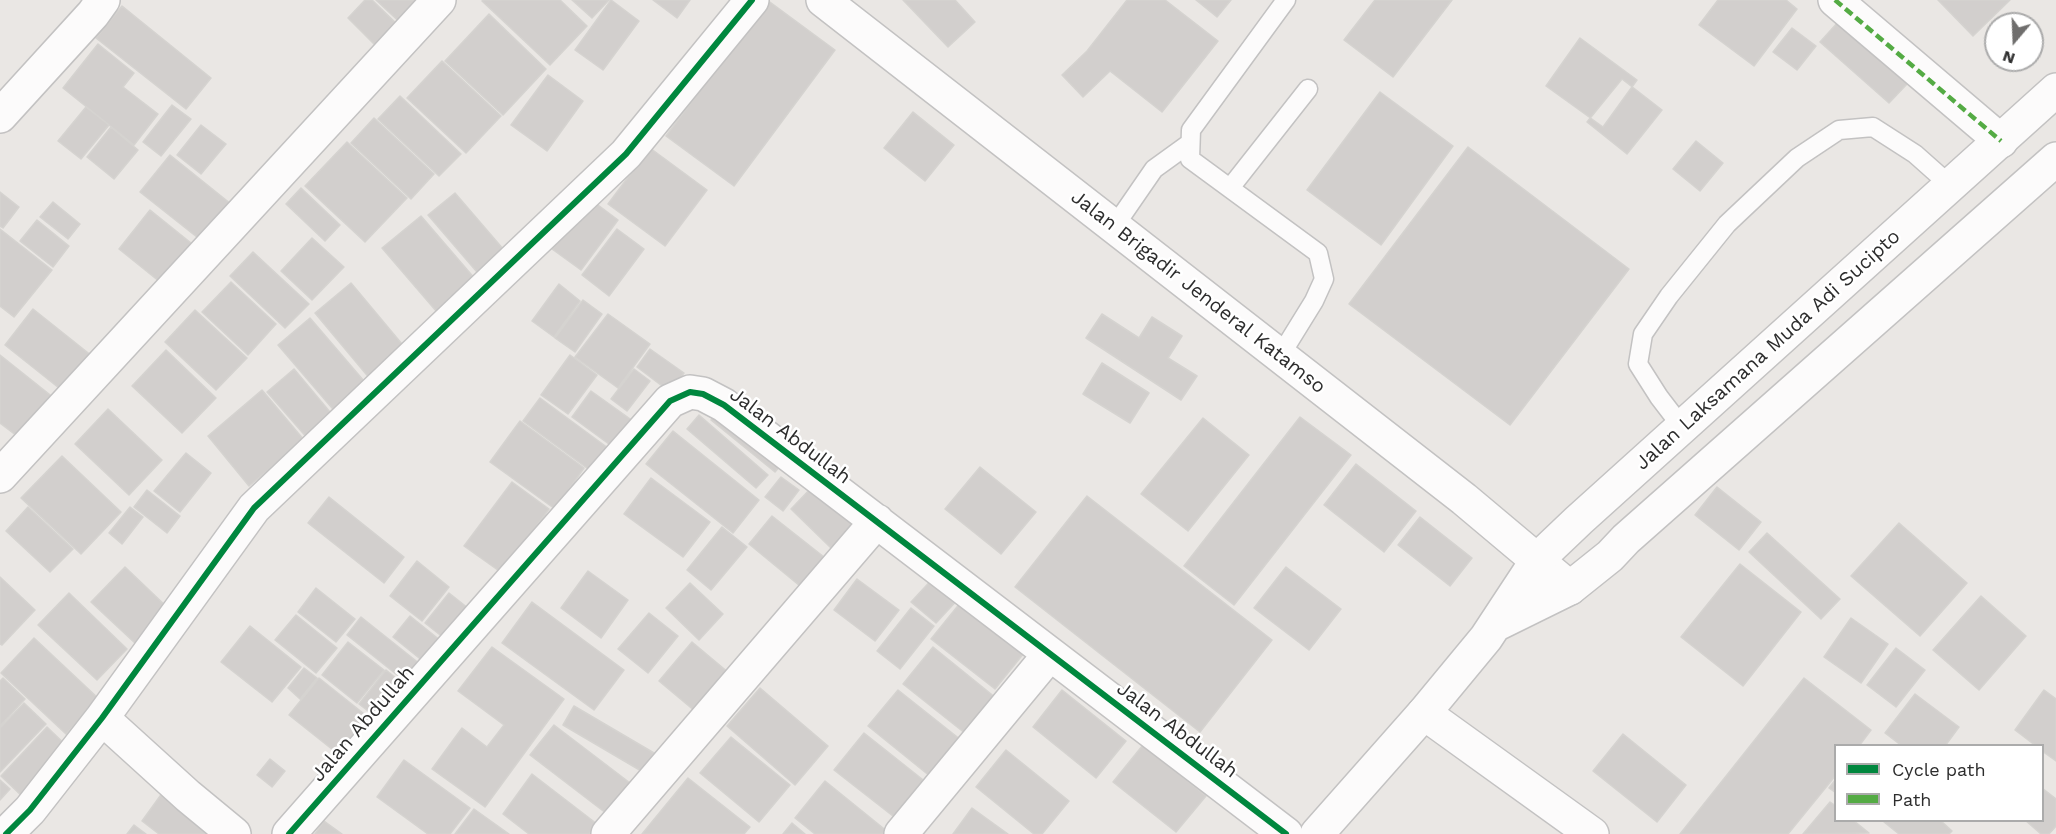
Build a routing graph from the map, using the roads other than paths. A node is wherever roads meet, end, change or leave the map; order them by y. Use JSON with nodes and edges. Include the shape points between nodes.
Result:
{"nodes":[{"id":1,"x":103,"y":0,"type":"edge"},
{"id":2,"x":439,"y":0,"type":"edge"},
{"id":3,"x":752,"y":0,"type":"edge"},
{"id":4,"x":823,"y":0,"type":"edge"},
{"id":5,"x":1286,"y":0,"type":"edge"},
{"id":6,"x":1835,"y":0,"type":"edge"},
{"id":7,"x":1308,"y":89,"type":"dead end"},
{"id":8,"x":2056,"y":90,"type":"edge"},
{"id":9,"x":0,"y":116,"type":"edge"},
{"id":10,"x":2001,"y":141,"type":"junction"},
{"id":11,"x":1190,"y":143,"type":"junction"},
{"id":12,"x":2056,"y":159,"type":"edge"},
{"id":13,"x":1951,"y":186,"type":"junction"},
{"id":14,"x":1230,"y":188,"type":"junction"},
{"id":15,"x":1114,"y":227,"type":"junction"},
{"id":16,"x":1280,"y":356,"type":"junction"},
{"id":17,"x":1682,"y":427,"type":"junction"},
{"id":18,"x":0,"y":476,"type":"edge"},
{"id":19,"x":877,"y":521,"type":"junction"},
{"id":20,"x":1538,"y":559,"type":"junction"},
{"id":21,"x":1570,"y":588,"type":"junction"},
{"id":22,"x":1497,"y":624,"type":"junction"},
{"id":23,"x":1050,"y":654,"type":"junction"},
{"id":24,"x":1424,"y":713,"type":"junction"},
{"id":25,"x":102,"y":718,"type":"junction"},
{"id":26,"x":6,"y":834,"type":"edge"},
{"id":27,"x":234,"y":834,"type":"edge"},
{"id":28,"x":289,"y":834,"type":"edge"},
{"id":29,"x":608,"y":834,"type":"edge"},
{"id":30,"x":901,"y":834,"type":"edge"},
{"id":31,"x":1286,"y":834,"type":"edge"},
{"id":32,"x":1317,"y":834,"type":"edge"},
{"id":33,"x":1592,"y":834,"type":"edge"}],
"edges":[{"from":1,"to":9,"type":"street"},
{"from":2,"to":18,"type":"street"},
{"from":3,"to":25,"type":"street","via":[[626,154],[254,508]]},
{"from":4,"to":15,"type":"street","name":"Jalan Brigadir Jenderal Katamso"},
{"from":5,"to":11,"type":"lane","via":[[1191,130]]},
{"from":6,"to":10,"type":"street"},
{"from":7,"to":14,"type":"lane"},
{"from":8,"to":10,"type":"street","name":"Jalan Laksamana Muda Adi Sucipto"},
{"from":10,"to":13,"type":"street","name":"Jalan Laksamana Muda Adi Sucipto"},
{"from":11,"to":14,"type":"lane","via":[[1190,159]]},
{"from":11,"to":15,"type":"lane","via":[[1154,169]]},
{"from":12,"to":21,"type":"street","name":"Jalan Laksamana Muda Adi Sucipto"},
{"from":13,"to":17,"type":"street","name":"Jalan Laksamana Muda Adi Sucipto"},
{"from":13,"to":17,"type":"lane","via":[[1915,154],[1873,127],[1839,130],[1797,158],[1727,224],[1642,334],[1638,364]]},
{"from":14,"to":16,"type":"lane","via":[[1318,253],[1324,279]]},
{"from":15,"to":16,"type":"street","name":"Jalan Brigadir Jenderal Katamso"},
{"from":16,"to":20,"type":"street","name":"Jalan Brigadir Jenderal Katamso"},
{"from":17,"to":20,"type":"street","name":"Jalan Laksamana Muda Adi Sucipto"},
{"from":19,"to":23,"type":"street","name":"Jalan Abdullah"},
{"from":19,"to":28,"type":"street","name":"Jalan Abdullah","via":[[724,405],[690,392],[670,400]]},
{"from":19,"to":29,"type":"street"},
{"from":20,"to":21,"type":"street","name":"Jalan Brigadir Jenderal Katamso"},
{"from":20,"to":22,"type":"street","name":"Jalan Laksamana Muda Adi Sucipto"},
{"from":21,"to":22,"type":"street","name":"Jalan Laksamana Muda Adi Sucipto"},
{"from":22,"to":24,"type":"street","name":"Jalan Laksamana Muda Adi Sucipto"},
{"from":23,"to":30,"type":"street"},
{"from":23,"to":31,"type":"street","name":"Jalan Abdullah"},
{"from":24,"to":32,"type":"street","name":"Jalan Laksamana Muda Adi Sucipto"},
{"from":24,"to":33,"type":"street"},
{"from":25,"to":26,"type":"street","via":[[30,810]]},
{"from":25,"to":27,"type":"street"}]}
